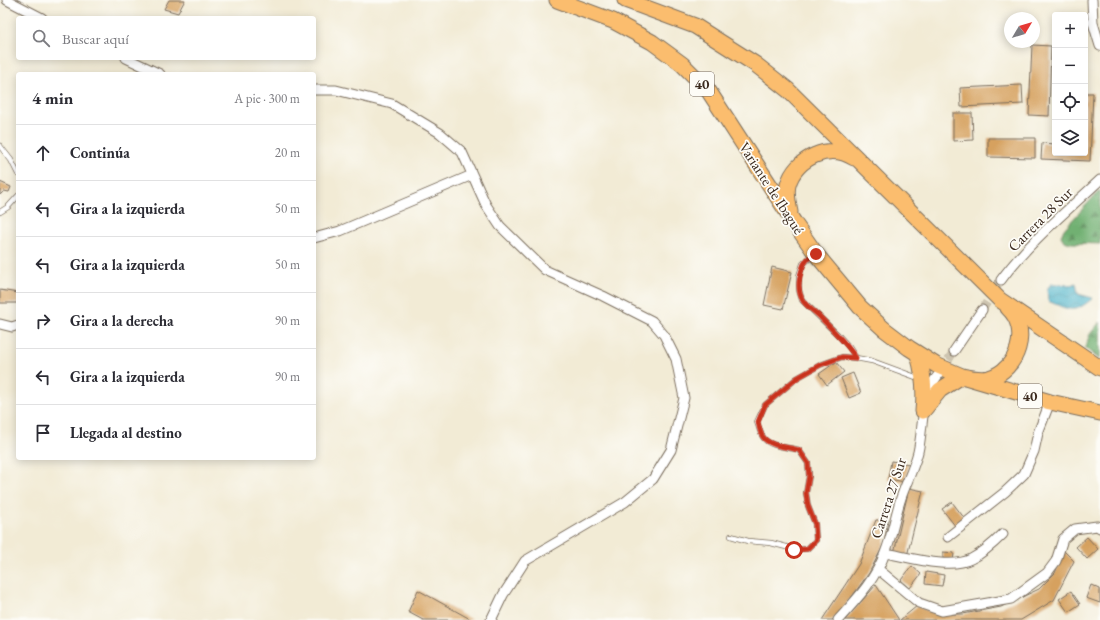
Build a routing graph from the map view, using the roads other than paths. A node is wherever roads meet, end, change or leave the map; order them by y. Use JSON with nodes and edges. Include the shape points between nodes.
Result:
{"nodes":[{"id":1,"x":7,"y":0,"type":"edge"},
{"id":2,"x":557,"y":0,"type":"edge"},
{"id":3,"x":626,"y":0,"type":"edge"},
{"id":4,"x":1092,"y":0,"type":"edge"},
{"id":5,"x":38,"y":16,"type":"edge"},
{"id":6,"x":1089,"y":22,"type":"edge"},
{"id":7,"x":1100,"y":46,"type":"edge"},
{"id":8,"x":130,"y":60,"type":"edge"},
{"id":9,"x":156,"y":72,"type":"edge"},
{"id":10,"x":316,"y":90,"type":"edge"},
{"id":11,"x":0,"y":146,"type":"edge"},
{"id":12,"x":862,"y":164,"type":"junction"},
{"id":13,"x":16,"y":170,"type":"edge"},
{"id":14,"x":472,"y":175,"type":"junction"},
{"id":15,"x":1100,"y":180,"type":"edge"},
{"id":16,"x":16,"y":198,"type":"edge"},
{"id":17,"x":0,"y":212,"type":"edge"},
{"id":18,"x":795,"y":224,"type":"junction"},
{"id":19,"x":316,"y":237,"type":"edge"},
{"id":20,"x":816,"y":254,"type":"junction"},
{"id":21,"x":1002,"y":280,"type":"tunnel mouth"},
{"id":22,"x":1000,"y":300,"type":"junction"},
{"id":23,"x":982,"y":310,"type":"tunnel mouth"},
{"id":24,"x":0,"y":324,"type":"edge"},
{"id":25,"x":16,"y":326,"type":"edge"},
{"id":26,"x":954,"y":351,"type":"tunnel mouth"},
{"id":27,"x":918,"y":355,"type":"junction"},
{"id":28,"x":856,"y":358,"type":"junction"},
{"id":29,"x":1100,"y":368,"type":"edge"},
{"id":30,"x":939,"y":374,"type":"tunnel mouth"},
{"id":31,"x":962,"y":376,"type":"junction"},
{"id":32,"x":924,"y":380,"type":"junction"},
{"id":33,"x":1050,"y":402,"type":"junction"},
{"id":34,"x":923,"y":411,"type":"junction"},
{"id":35,"x":1100,"y":413,"type":"edge"},
{"id":36,"x":1098,"y":527,"type":"edge"},
{"id":37,"x":1003,"y":534,"type":"dead end"},
{"id":38,"x":731,"y":536,"type":"dead end"},
{"id":39,"x":948,"y":537,"type":"dead end"},
{"id":40,"x":886,"y":552,"type":"junction"},
{"id":41,"x":878,"y":569,"type":"junction"},
{"id":42,"x":491,"y":620,"type":"edge"},
{"id":43,"x":838,"y":620,"type":"edge"}],
"edges":[{"from":1,"to":5,"type":"street"},
{"from":2,"to":18,"type":"highway","name":"Variante de Ibagué","number":"40","via":[[613,21],[652,42],[682,64],[708,90]]},
{"from":3,"to":12,"type":"highway","via":[[695,26],[755,64],[788,90]]},
{"from":4,"to":6,"type":"street"},
{"from":6,"to":7,"type":"street"},
{"from":8,"to":9,"type":"street"},
{"from":10,"to":14,"type":"street","via":[[336,90],[392,104],[440,133],[462,152]]},
{"from":11,"to":13,"type":"lane"},
{"from":12,"to":18,"type":"highway","via":[[850,156],[835,152],[820,153],[806,160],[795,170],[788,184],[787,199]]},
{"from":12,"to":22,"type":"highway"},
{"from":14,"to":19,"type":"street","via":[[340,231]]},
{"from":14,"to":42,"type":"street","via":[[486,205],[500,226],[545,270],[652,321],[664,335],[676,359],[684,398],[671,450],[653,479],[625,502],[525,561],[503,595]]},
{"from":15,"to":21,"type":"street","name":"Carrera 28 Sur","via":[[1009,269]]},
{"from":16,"to":17,"type":"lane"},
{"from":18,"to":20,"type":"highway","name":"Variante de Ibagué","number":"40"},
{"from":20,"to":27,"type":"highway","name":"Variante de Ibagué","number":"40","via":[[860,307]]},
{"from":20,"to":28,"type":"lane","via":[[803,264],[799,276],[802,300],[838,335]]},
{"from":22,"to":29,"type":"highway"},
{"from":22,"to":31,"type":"highway","via":[[1018,322],[1018,350],[1012,362],[1002,372],[989,378],[975,379]]},
{"from":23,"to":26,"type":"street"},
{"from":24,"to":25,"type":"street"},
{"from":27,"to":31,"type":"highway","name":"Variante de Ibagué","number":"40"},
{"from":27,"to":32,"type":"highway"},
{"from":28,"to":32,"type":"lane","via":[[872,361]]},
{"from":28,"to":38,"type":"lane","via":[[842,357],[820,365],[797,378],[765,405],[758,422],[763,438],[774,446],[799,450],[808,463],[806,493],[815,524],[816,540],[807,549],[794,550]]},
{"from":30,"to":34,"type":"street","name":"Carrera 27 Sur"},
{"from":31,"to":33,"type":"highway","name":"Variante de Ibagué","number":"40"},
{"from":31,"to":34,"type":"highway","via":[[940,390]]},
{"from":32,"to":34,"type":"highway"},
{"from":33,"to":35,"type":"highway","name":"Variante de Ibagué","number":"40"},
{"from":33,"to":39,"type":"street","via":[[1024,474]]},
{"from":34,"to":40,"type":"street","name":"Carrera 27 Sur","via":[[918,452],[896,513]]},
{"from":36,"to":41,"type":"street","via":[[1075,529],[1063,539],[1056,561],[1047,573],[1011,599],[991,603],[942,611],[920,603]]},
{"from":37,"to":40,"type":"street","via":[[972,559],[960,563],[932,562]]},
{"from":40,"to":41,"type":"street","name":"Carrera 27 Sur"},
{"from":41,"to":43,"type":"street","name":"Carrera 27 Sur","via":[[859,597]]}]}
